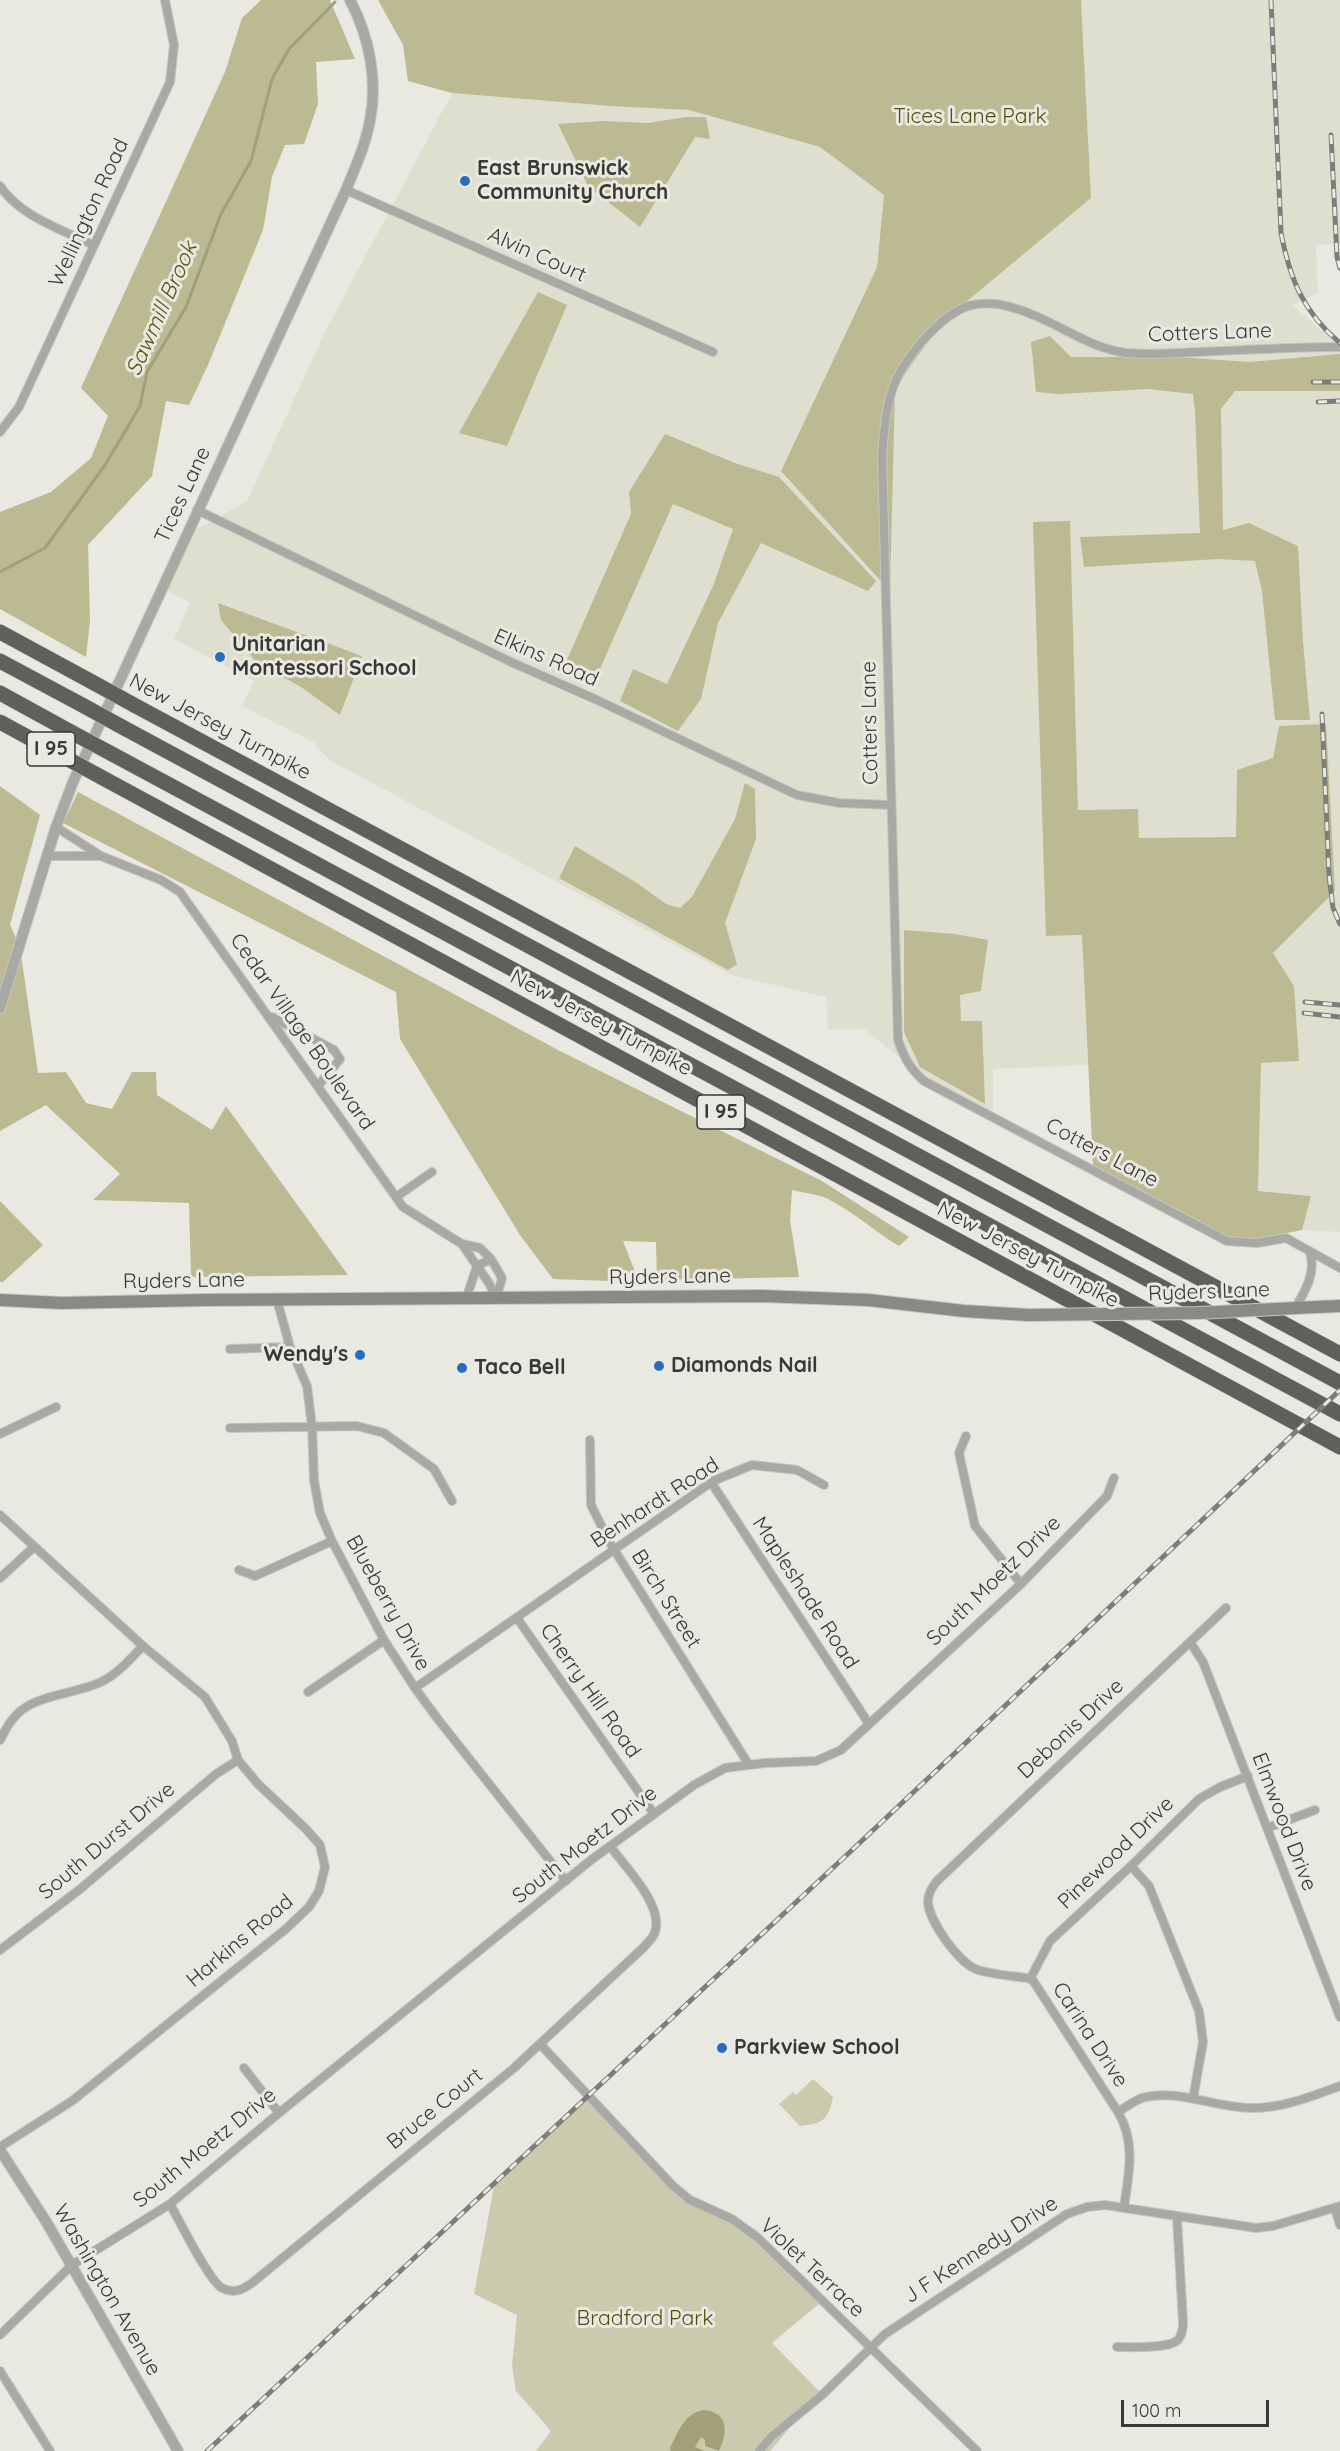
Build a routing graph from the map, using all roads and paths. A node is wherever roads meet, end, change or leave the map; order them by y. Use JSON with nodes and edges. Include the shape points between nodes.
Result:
{"nodes":[{"id":1,"x":165,"y":0,"type":"edge"},
{"id":2,"x":350,"y":0,"type":"edge"},
{"id":3,"x":0,"y":186,"type":"edge"},
{"id":4,"x":346,"y":190,"type":"junction"},
{"id":5,"x":93,"y":245,"type":"junction"},
{"id":6,"x":1340,"y":347,"type":"edge"},
{"id":7,"x":712,"y":352,"type":"dead end"},
{"id":8,"x":0,"y":432,"type":"edge"},
{"id":9,"x":197,"y":510,"type":"junction"},
{"id":10,"x":0,"y":632,"type":"edge"},
{"id":11,"x":0,"y":661,"type":"edge"},
{"id":12,"x":0,"y":693,"type":"edge"},
{"id":13,"x":0,"y":722,"type":"edge"},
{"id":14,"x":891,"y":805,"type":"junction"},
{"id":15,"x":56,"y":827,"type":"junction"},
{"id":16,"x":47,"y":856,"type":"junction"},
{"id":17,"x":101,"y":856,"type":"junction"},
{"id":18,"x":0,"y":1008,"type":"edge"},
{"id":19,"x":269,"y":1016,"type":"junction"},
{"id":20,"x":318,"y":1086,"type":"junction"},
{"id":21,"x":432,"y":1172,"type":"dead end"},
{"id":22,"x":396,"y":1197,"type":"junction"},
{"id":23,"x":462,"y":1244,"type":"junction"},
{"id":24,"x":1310,"y":1252,"type":"junction"},
{"id":25,"x":490,"y":1259,"type":"junction"},
{"id":26,"x":477,"y":1266,"type":"junction"},
{"id":27,"x":1340,"y":1268,"type":"edge"},
{"id":28,"x":277,"y":1299,"type":"junction"},
{"id":29,"x":466,"y":1299,"type":"junction"},
{"id":30,"x":496,"y":1299,"type":"junction"},
{"id":31,"x":0,"y":1300,"type":"edge"},
{"id":32,"x":1340,"y":1306,"type":"edge"},
{"id":33,"x":1295,"y":1308,"type":"junction"},
{"id":34,"x":290,"y":1347,"type":"junction"},
{"id":35,"x":230,"y":1348,"type":"dead end"},
{"id":36,"x":1340,"y":1354,"type":"edge"},
{"id":37,"x":1340,"y":1383,"type":"edge"},
{"id":38,"x":56,"y":1407,"type":"dead end"},
{"id":39,"x":1340,"y":1414,"type":"edge"},
{"id":40,"x":312,"y":1426,"type":"junction"},
{"id":41,"x":230,"y":1428,"type":"dead end"},
{"id":42,"x":0,"y":1434,"type":"edge"},
{"id":43,"x":966,"y":1436,"type":"dead end"},
{"id":44,"x":590,"y":1440,"type":"dead end"},
{"id":45,"x":1340,"y":1448,"type":"edge"},
{"id":46,"x":1114,"y":1478,"type":"dead end"},
{"id":47,"x":711,"y":1482,"type":"junction"},
{"id":48,"x":824,"y":1485,"type":"dead end"},
{"id":49,"x":452,"y":1501,"type":"dead end"},
{"id":50,"x":0,"y":1515,"type":"edge"},
{"id":51,"x":332,"y":1541,"type":"junction"},
{"id":52,"x":34,"y":1547,"type":"junction"},
{"id":53,"x":614,"y":1550,"type":"junction"},
{"id":54,"x":239,"y":1570,"type":"dead end"},
{"id":55,"x":0,"y":1578,"type":"edge"},
{"id":56,"x":1021,"y":1584,"type":"junction"},
{"id":57,"x":1226,"y":1608,"type":"dead end"},
{"id":58,"x":517,"y":1618,"type":"junction"},
{"id":59,"x":384,"y":1640,"type":"junction"},
{"id":60,"x":1190,"y":1642,"type":"junction"},
{"id":61,"x":143,"y":1646,"type":"junction"},
{"id":62,"x":416,"y":1688,"type":"junction"},
{"id":63,"x":308,"y":1692,"type":"dead end"},
{"id":64,"x":869,"y":1724,"type":"junction"},
{"id":65,"x":0,"y":1740,"type":"edge"},
{"id":66,"x":238,"y":1760,"type":"junction"},
{"id":67,"x":749,"y":1765,"type":"junction"},
{"id":68,"x":1248,"y":1776,"type":"junction"},
{"id":69,"x":1315,"y":1810,"type":"dead end"},
{"id":70,"x":654,"y":1814,"type":"junction"},
{"id":71,"x":1267,"y":1828,"type":"junction"},
{"id":72,"x":610,"y":1846,"type":"junction"},
{"id":73,"x":1131,"y":1866,"type":"junction"},
{"id":74,"x":941,"y":1876,"type":"joint"},
{"id":75,"x":566,"y":1881,"type":"junction"},
{"id":76,"x":0,"y":1950,"type":"edge"},
{"id":77,"x":1030,"y":1979,"type":"junction"},
{"id":78,"x":1340,"y":2017,"type":"edge"},
{"id":79,"x":540,"y":2044,"type":"junction"},
{"id":80,"x":244,"y":2068,"type":"dead end"},
{"id":81,"x":1340,"y":2086,"type":"edge"},
{"id":82,"x":1193,"y":2099,"type":"junction"},
{"id":83,"x":1118,"y":2112,"type":"junction"},
{"id":84,"x":279,"y":2113,"type":"junction"},
{"id":85,"x":0,"y":2148,"type":"edge"},
{"id":86,"x":170,"y":2204,"type":"junction"},
{"id":87,"x":1124,"y":2207,"type":"junction"},
{"id":88,"x":1337,"y":2207,"type":"edge"},
{"id":89,"x":1177,"y":2218,"type":"junction"},
{"id":90,"x":1340,"y":2225,"type":"edge"},
{"id":91,"x":72,"y":2265,"type":"junction"},
{"id":92,"x":0,"y":2335,"type":"edge"},
{"id":93,"x":1117,"y":2347,"type":"dead end"},
{"id":94,"x":869,"y":2348,"type":"junction"},
{"id":95,"x":0,"y":2371,"type":"edge"},
{"id":96,"x":50,"y":2451,"type":"edge"},
{"id":97,"x":178,"y":2451,"type":"edge"},
{"id":98,"x":759,"y":2451,"type":"edge"},
{"id":99,"x":977,"y":2451,"type":"edge"}],
"edges":[{"from":1,"to":5,"type":"street","name":"Wellington Road","via":[[174,45],[170,82]]},
{"from":2,"to":4,"type":"street","name":"Tices Lane","via":[[362,24],[374,94],[370,122]]},
{"from":3,"to":5,"type":"street","via":[[23,210]]},
{"from":4,"to":7,"type":"street","name":"Alvin Court"},
{"from":4,"to":9,"type":"street","name":"Tices Lane"},
{"from":5,"to":8,"type":"street","name":"Wellington Road","via":[[19,407]]},
{"from":6,"to":14,"type":"street","name":"Cotters Lane","via":[[1126,352],[1084,340],[1019,309],[994,303],[972,305],[955,313],[920,342],[896,381],[885,421],[882,455]]},
{"from":9,"to":14,"type":"street","name":"Elkins Road","via":[[797,795],[839,803]]},
{"from":9,"to":15,"type":"street","name":"Tices Lane"},
{"from":10,"to":36,"type":"highway","name":"New Jersey Turnpike","bridge":true},
{"from":11,"to":37,"type":"highway","name":"New Jersey Turnpike","number":"I 95","bridge":true},
{"from":12,"to":39,"type":"highway","name":"New Jersey Turnpike","number":"I 95","bridge":true},
{"from":13,"to":45,"type":"highway","name":"New Jersey Turnpike","number":"I 95","bridge":true},
{"from":14,"to":24,"type":"street","name":"Cotters Lane","via":[[898,1040],[912,1071],[924,1081],[1227,1241],[1257,1243],[1286,1238]]},
{"from":15,"to":16,"type":"street","name":"Tices Lane"},
{"from":15,"to":17,"type":"street","name":"Cedar Village Boulevard"},
{"from":16,"to":17,"type":"street","name":"Cedar Village Boulevard"},
{"from":16,"to":18,"type":"street","name":"Tices Lane"},
{"from":17,"to":19,"type":"street","name":"Cedar Village Boulevard","via":[[161,880],[180,892]]},
{"from":19,"to":20,"type":"street","name":"Cedar Village Boulevard"},
{"from":19,"to":20,"type":"street","via":[[339,1055],[340,1059]]},
{"from":20,"to":22,"type":"street","name":"Cedar Village Boulevard"},
{"from":21,"to":22,"type":"street"},
{"from":22,"to":23,"type":"street","name":"Cedar Village Boulevard","via":[[412,1215]]},
{"from":23,"to":25,"type":"street","name":"Cedar Village Boulevard","via":[[480,1248]]},
{"from":23,"to":26,"type":"street","name":"Cedar Village Boulevard"},
{"from":24,"to":27,"type":"street","name":"Cotters Lane"},
{"from":24,"to":33,"type":"street","via":[[1310,1277]]},
{"from":25,"to":26,"type":"street"},
{"from":25,"to":30,"type":"street","via":[[502,1278]]},
{"from":26,"to":29,"type":"street"},
{"from":26,"to":30,"type":"street","name":"Cedar Village Boulevard"},
{"from":28,"to":29,"type":"main road","name":"Ryders Lane"},
{"from":28,"to":31,"type":"main road","name":"Ryders Lane","via":[[62,1303]]},
{"from":28,"to":34,"type":"street","name":"Blueberry Drive"},
{"from":29,"to":30,"type":"main road","name":"Ryders Lane"},
{"from":30,"to":33,"type":"main road","name":"Ryders Lane","bridge":true,"via":[[826,1297],[1028,1315]]},
{"from":32,"to":33,"type":"main road","name":"Ryders Lane"},
{"from":34,"to":35,"type":"street"},
{"from":34,"to":40,"type":"street","name":"Blueberry Drive","via":[[307,1386]]},
{"from":38,"to":42,"type":"street"},
{"from":40,"to":41,"type":"street"},
{"from":40,"to":49,"type":"street","via":[[357,1426],[384,1434],[434,1468]]},
{"from":40,"to":51,"type":"street","name":"Blueberry Drive","via":[[314,1480],[320,1514]]},
{"from":43,"to":56,"type":"street","via":[[959,1453],[975,1526]]},
{"from":44,"to":53,"type":"street","name":"Birch Street","via":[[591,1505]]},
{"from":46,"to":56,"type":"street","name":"South Moetz Drive","via":[[1107,1496]]},
{"from":47,"to":48,"type":"street","name":"Benhardt Road","via":[[752,1465],[798,1470]]},
{"from":47,"to":53,"type":"street","name":"Benhardt Road"},
{"from":47,"to":64,"type":"street","name":"Mapleshade Road"},
{"from":50,"to":52,"type":"street","name":"Harkins Road"},
{"from":51,"to":54,"type":"street","via":[[255,1576]]},
{"from":51,"to":59,"type":"street","name":"Blueberry Drive"},
{"from":52,"to":55,"type":"street"},
{"from":52,"to":61,"type":"street","name":"Harkins Road"},
{"from":53,"to":58,"type":"street","name":"Benhardt Road"},
{"from":53,"to":67,"type":"street","name":"Birch Street"},
{"from":56,"to":64,"type":"street","name":"South Moetz Drive"},
{"from":57,"to":60,"type":"street","name":"Debonis Drive"},
{"from":58,"to":62,"type":"street","name":"Benhardt Road"},
{"from":58,"to":70,"type":"street","name":"Cherry Hill Road"},
{"from":59,"to":62,"type":"street","name":"Blueberry Drive"},
{"from":59,"to":63,"type":"street"},
{"from":60,"to":68,"type":"street","name":"Elmwood Drive","via":[[1203,1662]]},
{"from":60,"to":74,"type":"street","name":"Debonis Drive"},
{"from":61,"to":65,"type":"street","via":[[114,1675],[99,1683],[30,1706],[13,1718]]},
{"from":61,"to":66,"type":"street","name":"Harkins Road","via":[[205,1697],[232,1741]]},
{"from":62,"to":75,"type":"street","name":"Blueberry Drive"},
{"from":64,"to":67,"type":"street","name":"South Moetz Drive","via":[[841,1750],[816,1761]]},
{"from":66,"to":76,"type":"street","name":"South Durst Drive"},
{"from":66,"to":85,"type":"street","name":"Harkins Road","via":[[320,1845],[325,1867],[319,1891],[287,1928],[72,2101]]},
{"from":67,"to":70,"type":"street","name":"South Moetz Drive","via":[[725,1768]]},
{"from":68,"to":71,"type":"street","name":"Elmwood Drive"},
{"from":68,"to":73,"type":"street","name":"Pinewood Drive","via":[[1199,1799]]},
{"from":69,"to":71,"type":"street"},
{"from":70,"to":72,"type":"street","name":"South Moetz Drive"},
{"from":71,"to":78,"type":"street","name":"Elmwood Drive"},
{"from":72,"to":75,"type":"street","name":"South Moetz Drive"},
{"from":72,"to":79,"type":"street","name":"Bruce Court","via":[[652,1903],[657,1918],[655,1934]]},
{"from":73,"to":77,"type":"street","name":"Pinewood Drive","via":[[1050,1941]]},
{"from":73,"to":82,"type":"street","via":[[1149,1886],[1199,2011],[1203,2042]]},
{"from":74,"to":77,"type":"street","name":"Carina Drive","via":[[929,1891],[929,1911],[949,1946],[975,1970]]},
{"from":75,"to":84,"type":"street","name":"South Moetz Drive"},
{"from":77,"to":83,"type":"street","name":"Carina Drive"},
{"from":79,"to":86,"type":"street","name":"Bruce Court","via":[[242,2290],[220,2287]]},
{"from":79,"to":94,"type":"street","name":"Violet Terrace","via":[[672,2185],[690,2200],[732,2220],[758,2238]]},
{"from":80,"to":84,"type":"street"},
{"from":81,"to":82,"type":"street","via":[[1271,2108],[1223,2107]]},
{"from":82,"to":83,"type":"street","via":[[1155,2095]]},
{"from":83,"to":87,"type":"street","name":"Carina Drive","via":[[1125,2124],[1130,2150]]},
{"from":84,"to":86,"type":"street","name":"South Moetz Drive"},
{"from":85,"to":91,"type":"street","name":"Washington Avenue"},
{"from":86,"to":91,"type":"street","name":"South Moetz Drive"},
{"from":87,"to":89,"type":"street","name":"J F Kennedy Drive"},
{"from":87,"to":94,"type":"street","name":"J F Kennedy Drive","via":[[1087,2207],[1067,2214]]},
{"from":88,"to":89,"type":"street","name":"J F Kennedy Drive","via":[[1256,2228]]},
{"from":88,"to":90,"type":"street"},
{"from":89,"to":93,"type":"street","via":[[1182,2332],[1178,2340],[1168,2345]]},
{"from":91,"to":92,"type":"street","name":"South Moetz Drive"},
{"from":91,"to":97,"type":"street","name":"Washington Avenue"},
{"from":94,"to":98,"type":"street","name":"J F Kennedy Drive"},
{"from":94,"to":99,"type":"street","name":"Violet Terrace"},
{"from":95,"to":96,"type":"street"}]}
